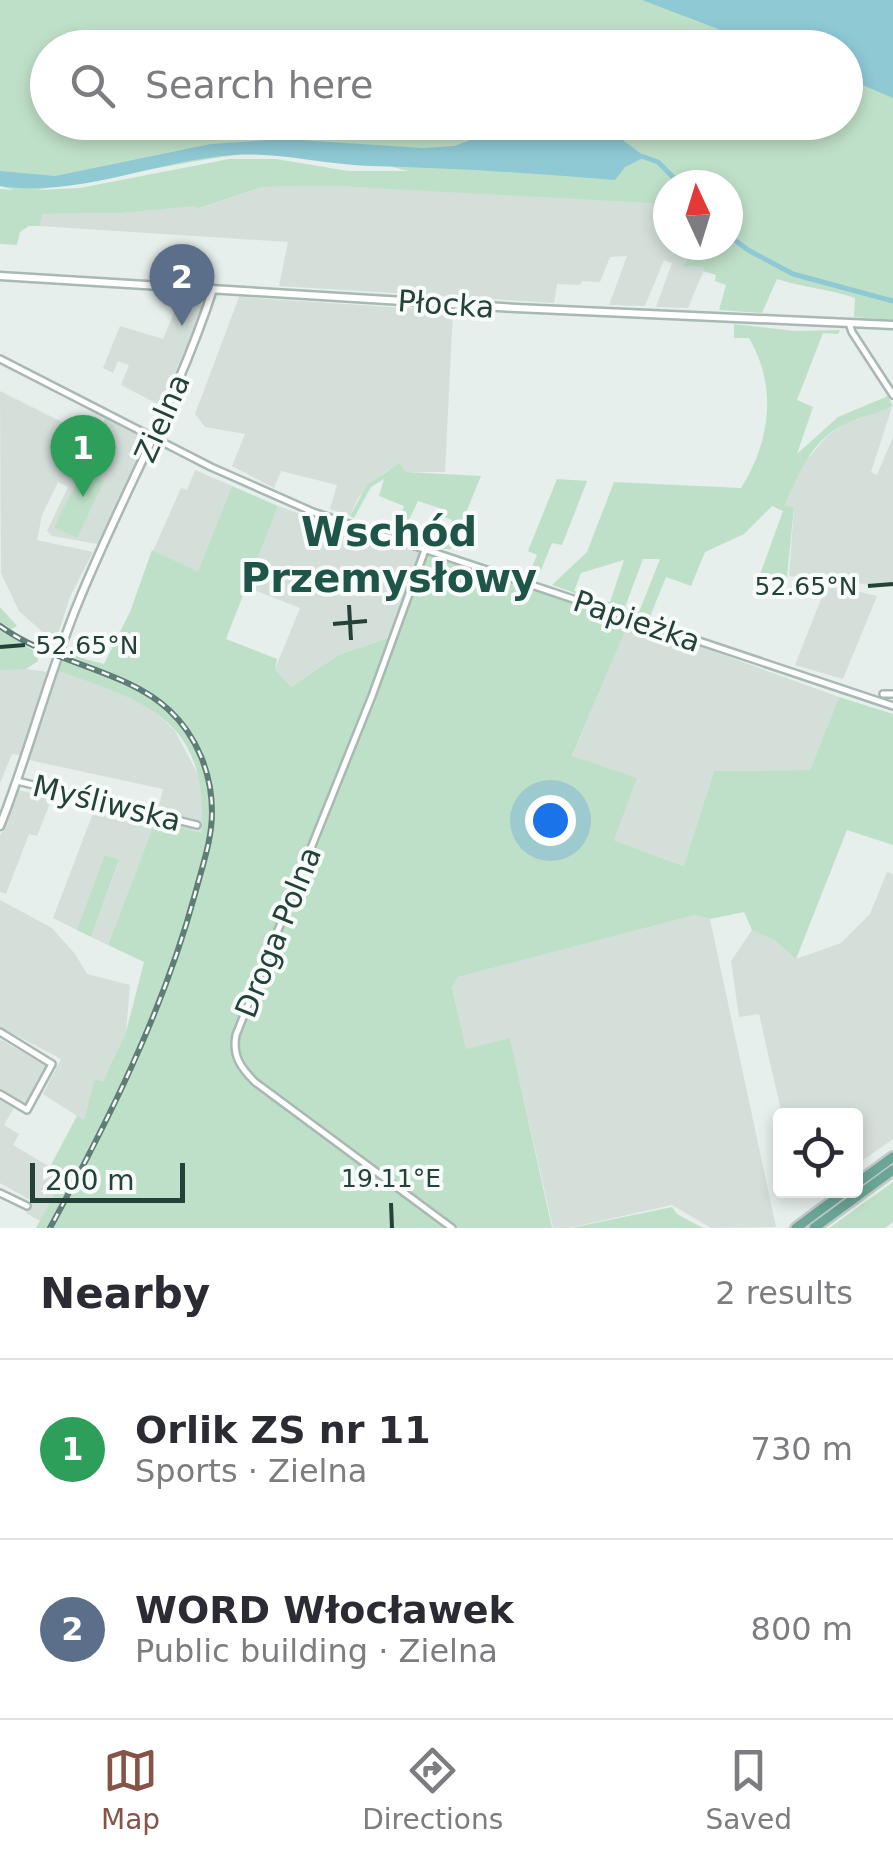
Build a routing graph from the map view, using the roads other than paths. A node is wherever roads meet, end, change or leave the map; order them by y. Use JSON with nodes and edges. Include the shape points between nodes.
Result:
{"nodes":[{"id":1,"x":0,"y":276,"type":"edge"},
{"id":2,"x":213,"y":289,"type":"junction"},
{"id":3,"x":850,"y":323,"type":"junction"},
{"id":4,"x":893,"y":325,"type":"edge"},
{"id":5,"x":0,"y":358,"type":"edge"},
{"id":6,"x":893,"y":395,"type":"edge"},
{"id":7,"x":154,"y":438,"type":"junction"},
{"id":8,"x":424,"y":550,"type":"junction"},
{"id":9,"x":883,"y":694,"type":"dead end"},
{"id":10,"x":893,"y":694,"type":"edge"},
{"id":11,"x":893,"y":706,"type":"edge"},
{"id":12,"x":17,"y":781,"type":"junction"},
{"id":13,"x":197,"y":825,"type":"dead end"},
{"id":14,"x":0,"y":826,"type":"edge"},
{"id":15,"x":0,"y":1032,"type":"edge"},
{"id":16,"x":0,"y":1094,"type":"edge"},
{"id":17,"x":893,"y":1157,"type":"edge"},
{"id":18,"x":893,"y":1170,"type":"edge"},
{"id":19,"x":863,"y":1179,"type":"edge"},
{"id":20,"x":0,"y":1194,"type":"edge"},
{"id":21,"x":836,"y":1198,"type":"edge"},
{"id":22,"x":27,"y":1206,"type":"dead end"},
{"id":23,"x":452,"y":1228,"type":"edge"},
{"id":24,"x":796,"y":1228,"type":"edge"},
{"id":25,"x":814,"y":1228,"type":"edge"}],
"edges":[{"from":1,"to":2,"type":"street","name":"Płocka"},
{"from":2,"to":3,"type":"street","name":"Płocka"},
{"from":2,"to":7,"type":"street","name":"Zielna"},
{"from":3,"to":4,"type":"street","name":"Płocka"},
{"from":3,"to":6,"type":"street"},
{"from":5,"to":7,"type":"street","name":"Papieżka"},
{"from":7,"to":8,"type":"street","name":"Papieżka","via":[[273,495]]},
{"from":7,"to":12,"type":"street","name":"Zielna","via":[[78,601]]},
{"from":8,"to":11,"type":"street","name":"Papieżka"},
{"from":8,"to":23,"type":"street","name":"Droga Polna","via":[[234,1052],[256,1082]]},
{"from":9,"to":10,"type":"street"},
{"from":12,"to":13,"type":"street","name":"Myśliwska"},
{"from":12,"to":14,"type":"street","name":"Zielna"},
{"from":15,"to":16,"type":"street","via":[[52,1064],[27,1110]]},
{"from":17,"to":19,"type":"main road"},
{"from":18,"to":25,"type":"main road"},
{"from":20,"to":22,"type":"street"},
{"from":21,"to":24,"type":"main road"}]}
